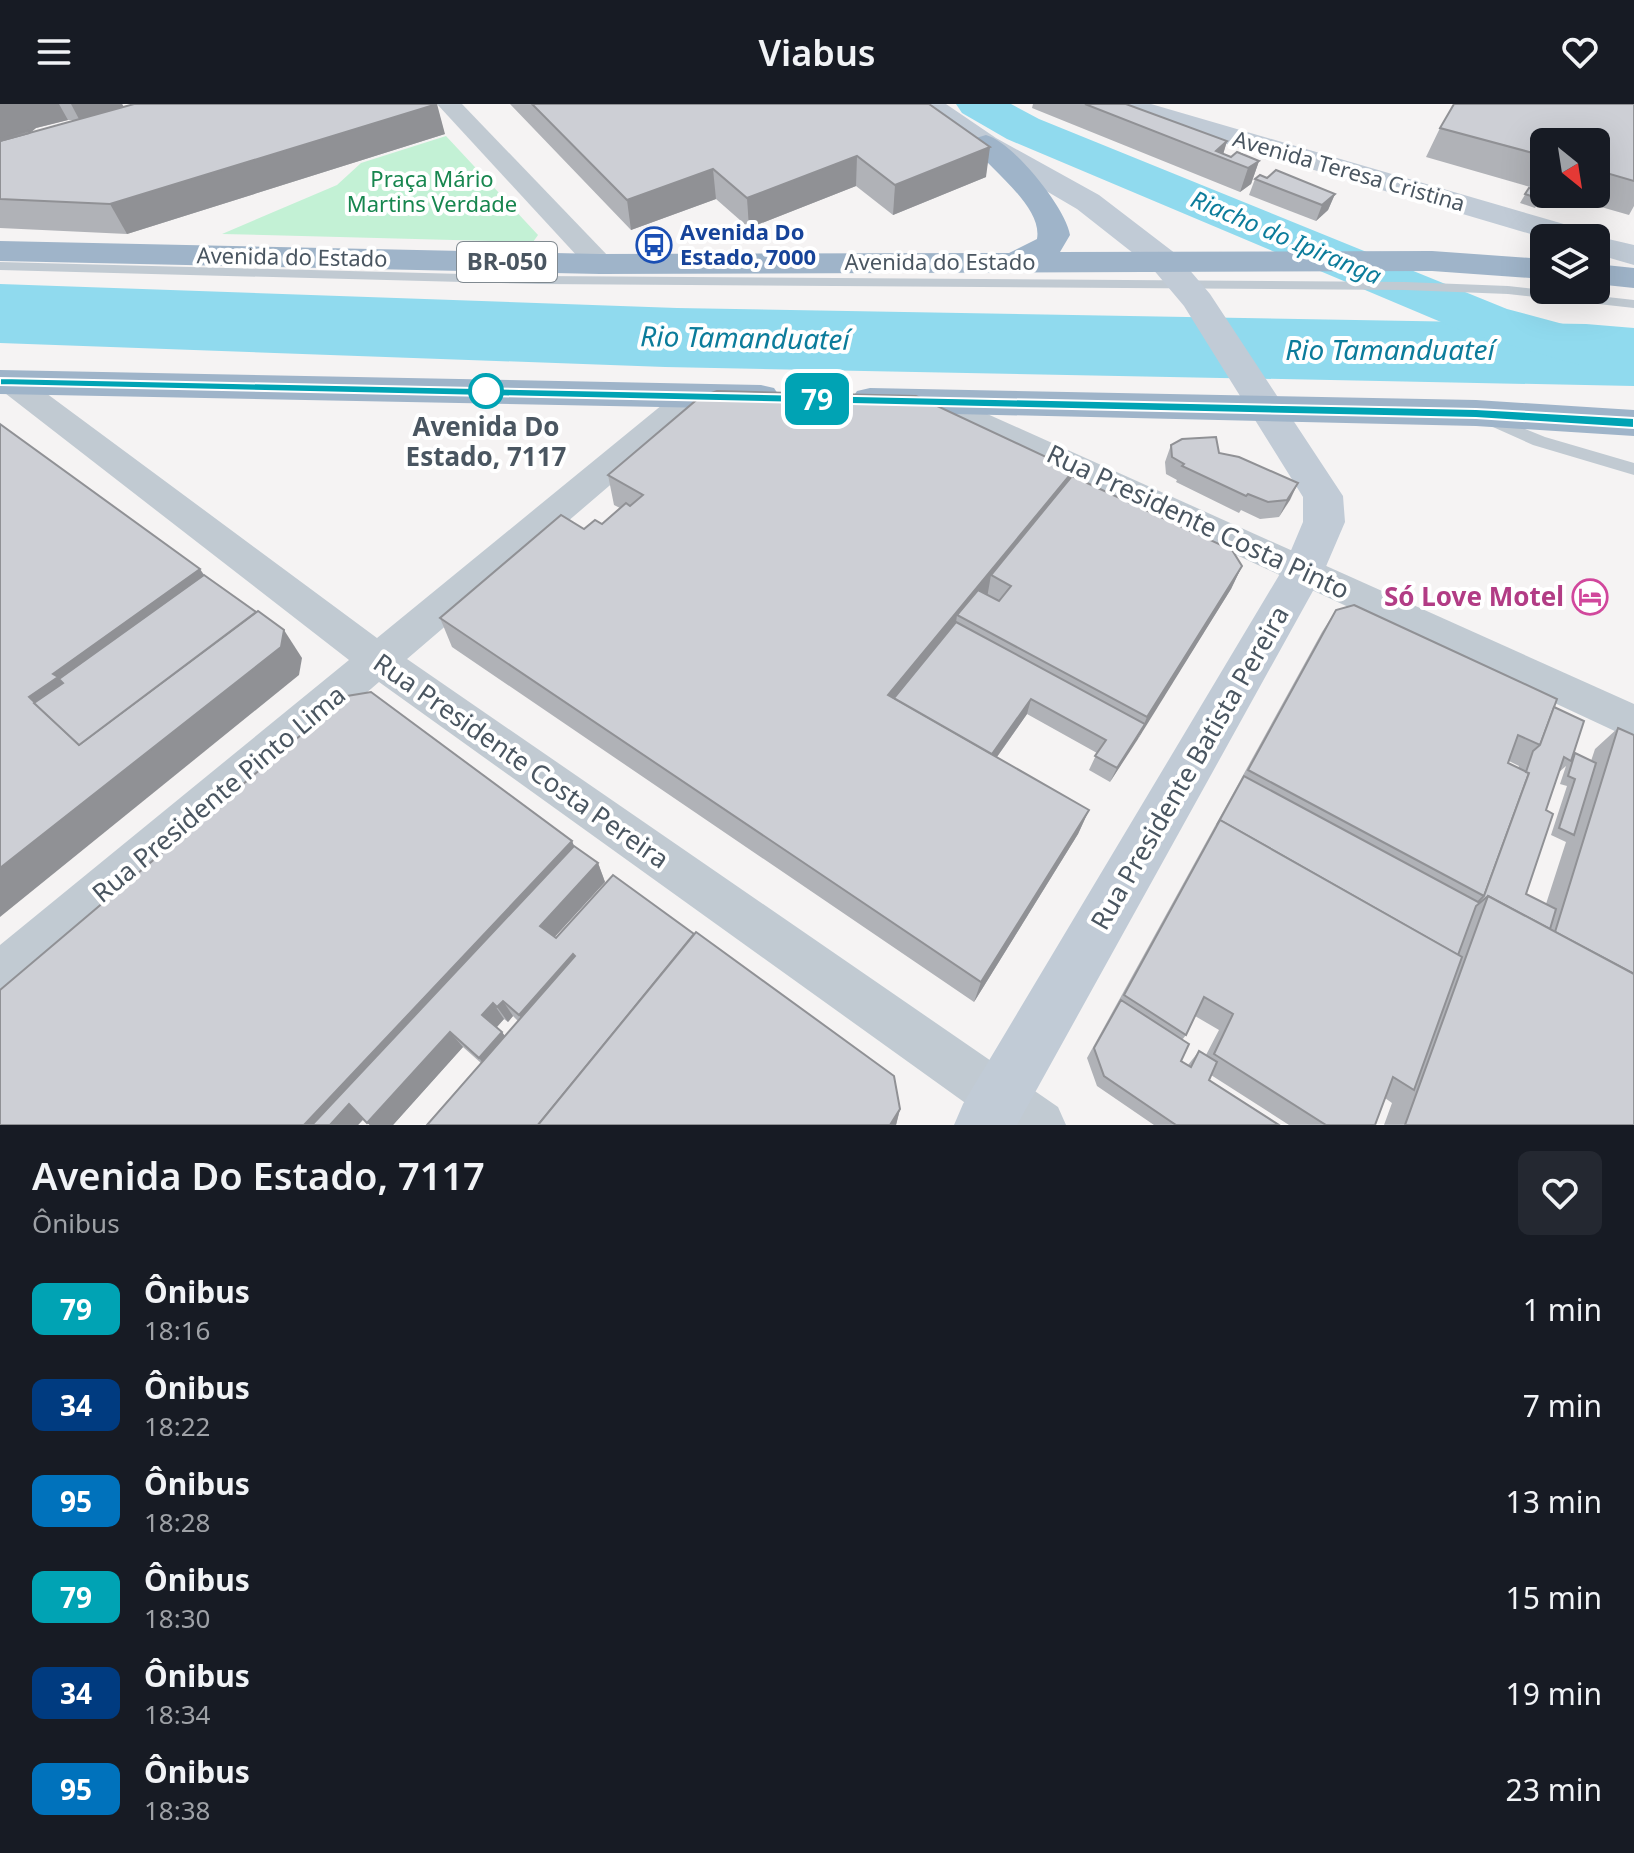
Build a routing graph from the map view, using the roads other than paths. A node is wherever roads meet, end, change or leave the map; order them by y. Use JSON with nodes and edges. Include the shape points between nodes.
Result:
{"nodes":[{"id":1,"x":449,"y":104,"type":"edge"},
{"id":2,"x":927,"y":104,"type":"edge"},
{"id":3,"x":1121,"y":104,"type":"edge"},
{"id":4,"x":986,"y":144,"type":"junction"},
{"id":5,"x":1530,"y":224,"type":"edge"},
{"id":6,"x":1610,"y":248,"type":"edge"},
{"id":7,"x":0,"y":251,"type":"edge"},
{"id":8,"x":1634,"y":255,"type":"edge"},
{"id":9,"x":1013,"y":262,"type":"junction"},
{"id":10,"x":600,"y":264,"type":"junction"},
{"id":11,"x":0,"y":266,"type":"edge"},
{"id":12,"x":1530,"y":268,"type":"edge"},
{"id":13,"x":1610,"y":275,"type":"edge"},
{"id":14,"x":1634,"y":278,"type":"edge"},
{"id":15,"x":1181,"y":281,"type":"junction"},
{"id":16,"x":1634,"y":304,"type":"edge"},
{"id":17,"x":6,"y":382,"type":"edge"},
{"id":18,"x":695,"y":395,"type":"junction"},
{"id":19,"x":1259,"y":401,"type":"junction"},
{"id":20,"x":936,"y":402,"type":"junction"},
{"id":21,"x":1476,"y":413,"type":"junction"},
{"id":22,"x":1634,"y":423,"type":"edge"},
{"id":23,"x":1634,"y":469,"type":"edge"},
{"id":24,"x":1303,"y":571,"type":"junction"},
{"id":25,"x":379,"y":661,"type":"junction"},
{"id":26,"x":1634,"y":723,"type":"edge"},
{"id":27,"x":0,"y":976,"type":"edge"},
{"id":28,"x":992,"y":1111,"type":"edge"},
{"id":29,"x":1040,"y":1125,"type":"edge"}],
"edges":[{"from":1,"to":10,"type":"street"},
{"from":2,"to":4,"type":"main road"},
{"from":3,"to":5,"type":"main road","name":"Avenida Teresa Cristina"},
{"from":4,"to":9,"type":"highway","via":[[1053,224],[1050,243]]},
{"from":4,"to":15,"type":"main road","via":[[1088,202]]},
{"from":6,"to":8,"type":"main road"},
{"from":7,"to":10,"type":"highway","name":"Avenida do Estado","number":"BR-050"},
{"from":9,"to":10,"type":"highway","name":"Avenida do Estado","number":"BR-050"},
{"from":9,"to":15,"type":"highway","name":"Avenida do Estado","number":"BR-050"},
{"from":11,"to":16,"type":"lane","via":[[539,280],[1405,286],[1508,290]]},
{"from":12,"to":15,"type":"highway","name":"Avenida do Estado","via":[[1432,261],[1258,261]]},
{"from":13,"to":14,"type":"highway"},
{"from":15,"to":19,"type":"main road"},
{"from":17,"to":18,"type":"highway"},
{"from":17,"to":25,"type":"street","name":"Rua Presidente Costa Pereira"},
{"from":18,"to":20,"type":"highway"},
{"from":18,"to":25,"type":"street","name":"Rua Presidente Pinto Lima"},
{"from":19,"to":20,"type":"highway"},
{"from":19,"to":21,"type":"highway"},
{"from":19,"to":24,"type":"main road","name":"Rua Presidente Batista Pereira","via":[[1323,496],[1324,522]]},
{"from":20,"to":24,"type":"street","name":"Rua Presidente Costa Pinto"},
{"from":21,"to":22,"type":"highway"},
{"from":21,"to":23,"type":"lane","via":[[1539,441]]},
{"from":24,"to":26,"type":"street","name":"Rua Presidente Costa Pinto"},
{"from":24,"to":28,"type":"main road","name":"Rua Presidente Batista Pereira"},
{"from":25,"to":27,"type":"street","name":"Rua Presidente Pinto Lima"},
{"from":25,"to":28,"type":"street","name":"Rua Presidente Costa Pereira"},
{"from":28,"to":29,"type":"street","name":"Rua Presidente Costa Pereira"}]}
